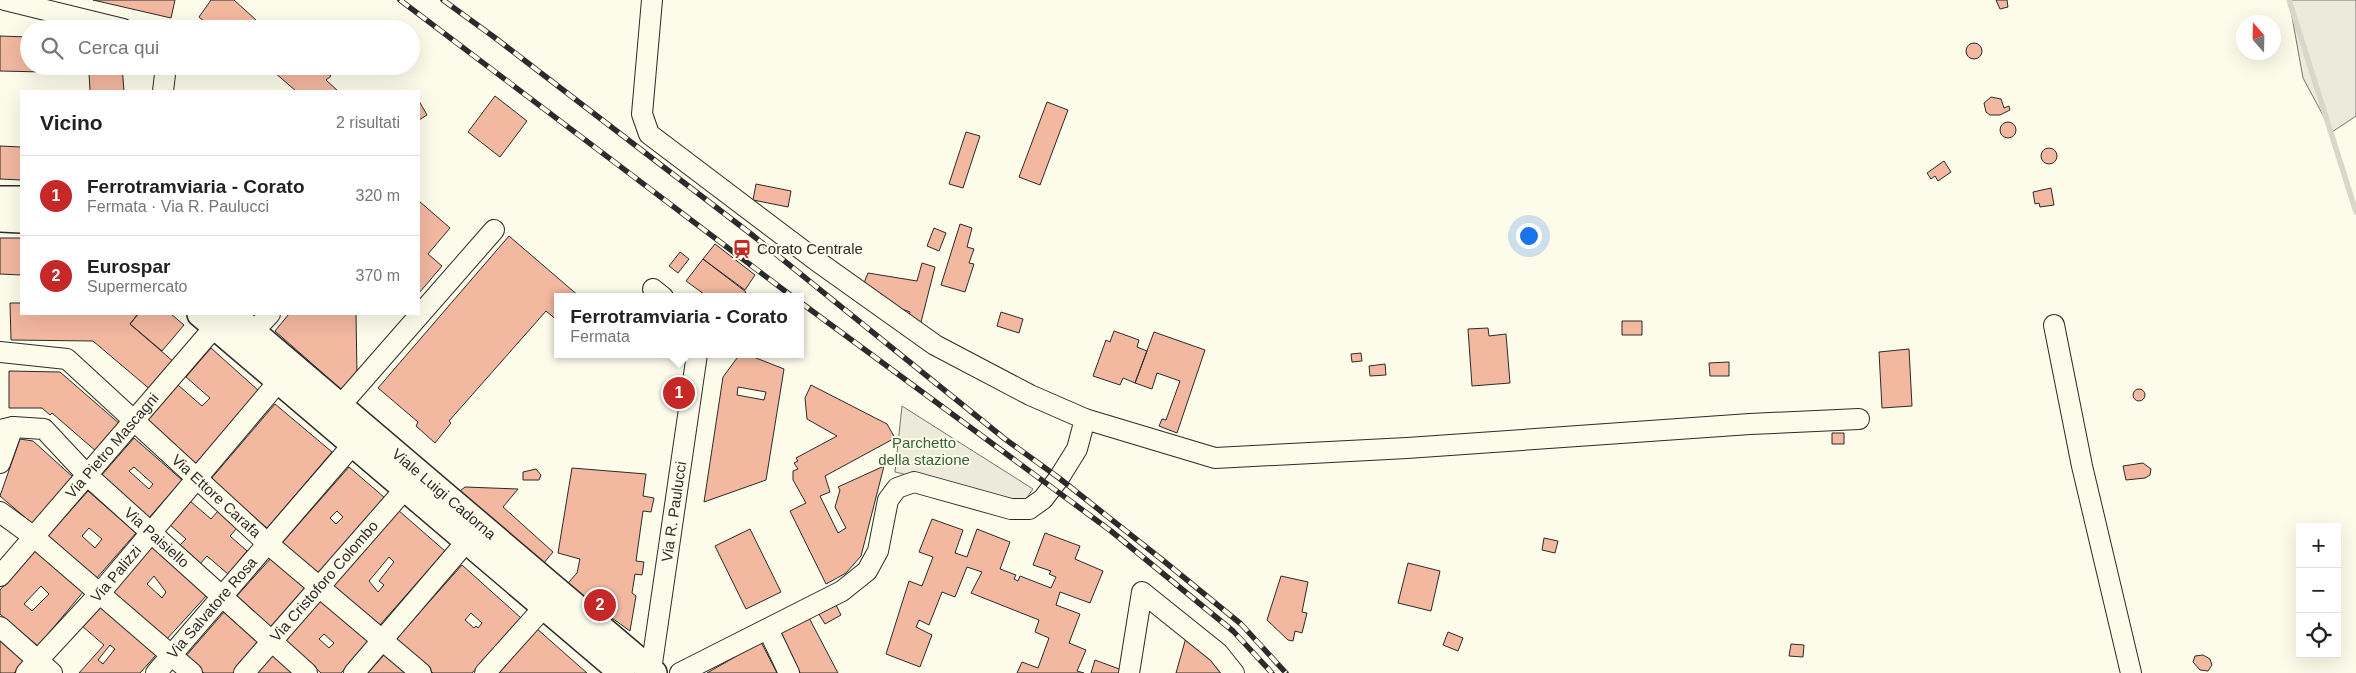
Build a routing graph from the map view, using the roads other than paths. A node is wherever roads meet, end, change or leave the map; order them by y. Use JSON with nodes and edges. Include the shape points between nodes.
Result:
{"nodes":[{"id":1,"x":5,"y":0,"type":"edge"},
{"id":2,"x":652,"y":0,"type":"edge"},
{"id":3,"x":86,"y":20,"type":"edge"},
{"id":4,"x":165,"y":75,"type":"edge"},
{"id":5,"x":163,"y":90,"type":"edge"},
{"id":6,"x":0,"y":199,"type":"edge"},
{"id":7,"x":20,"y":199,"type":"edge"},
{"id":8,"x":0,"y":219,"type":"edge"},
{"id":9,"x":20,"y":220,"type":"edge"},
{"id":10,"x":494,"y":230,"type":"dead end"},
{"id":11,"x":269,"y":315,"type":"edge"},
{"id":12,"x":420,"y":315,"type":"edge"},
{"id":13,"x":420,"y":315,"type":"edge"},
{"id":14,"x":218,"y":317,"type":"edge"},
{"id":15,"x":2054,"y":325,"type":"dead end"},
{"id":16,"x":253,"y":332,"type":"junction"},
{"id":17,"x":0,"y":352,"type":"edge"},
{"id":18,"x":696,"y":358,"type":"edge"},
{"id":19,"x":279,"y":380,"type":"junction"},
{"id":20,"x":340,"y":406,"type":"junction"},
{"id":21,"x":1085,"y":419,"type":"junction"},
{"id":22,"x":1859,"y":419,"type":"dead end"},
{"id":23,"x":134,"y":421,"type":"junction"},
{"id":24,"x":7,"y":429,"type":"edge"},
{"id":25,"x":360,"y":438,"type":"junction"},
{"id":26,"x":0,"y":463,"type":"edge"},
{"id":27,"x":87,"y":475,"type":"junction"},
{"id":28,"x":197,"y":479,"type":"junction"},
{"id":29,"x":405,"y":489,"type":"junction"},
{"id":30,"x":0,"y":512,"type":"edge"},
{"id":31,"x":150,"y":533,"type":"junction"},
{"id":32,"x":34,"y":537,"type":"junction"},
{"id":33,"x":467,"y":541,"type":"junction"},
{"id":34,"x":266,"y":542,"type":"junction"},
{"id":35,"x":0,"y":576,"type":"edge"},
{"id":36,"x":319,"y":587,"type":"junction"},
{"id":37,"x":100,"y":593,"type":"junction"},
{"id":38,"x":221,"y":597,"type":"junction"},
{"id":39,"x":545,"y":606,"type":"junction"},
{"id":40,"x":0,"y":627,"type":"edge"},
{"id":41,"x":768,"y":629,"type":"junction"},
{"id":42,"x":384,"y":640,"type":"junction"},
{"id":43,"x":272,"y":641,"type":"junction"},
{"id":44,"x":172,"y":655,"type":"junction"},
{"id":45,"x":32,"y":667,"type":"edge"},
{"id":46,"x":653,"y":672,"type":"edge"},
{"id":47,"x":52,"y":673,"type":"edge"},
{"id":48,"x":156,"y":673,"type":"edge"},
{"id":49,"x":192,"y":673,"type":"edge"},
{"id":50,"x":244,"y":673,"type":"edge"},
{"id":51,"x":307,"y":673,"type":"edge"},
{"id":52,"x":354,"y":673,"type":"edge"},
{"id":53,"x":421,"y":673,"type":"edge"},
{"id":54,"x":485,"y":673,"type":"edge"},
{"id":55,"x":622,"y":673,"type":"edge"},
{"id":56,"x":680,"y":673,"type":"edge"},
{"id":57,"x":789,"y":673,"type":"edge"},
{"id":58,"x":1129,"y":673,"type":"edge"},
{"id":59,"x":1234,"y":673,"type":"edge"},
{"id":60,"x":2131,"y":673,"type":"edge"}],
"edges":[{"from":1,"to":3,"type":"street"},
{"from":2,"to":21,"type":"street","via":[[642,114],[649,134],[934,345],[1030,395]]},
{"from":4,"to":5,"type":"street"},
{"from":6,"to":7,"type":"main road"},
{"from":8,"to":9,"type":"main road"},
{"from":10,"to":13,"type":"street"},
{"from":11,"to":16,"type":"street"},
{"from":12,"to":20,"type":"street"},
{"from":14,"to":16,"type":"main road","name":"Viale Luigi Cadorna"},
{"from":14,"to":19,"type":"main road","name":"Viale Luigi Cadorna"},
{"from":14,"to":23,"type":"street","name":"Via Pietro Mascagni"},
{"from":15,"to":60,"type":"street","via":[[2082,466]]},
{"from":16,"to":20,"type":"main road","name":"Viale Luigi Cadorna"},
{"from":17,"to":23,"type":"street","name":"Via Ettore Carafa","via":[[67,359]]},
{"from":18,"to":46,"type":"street","name":"Via R. Paulucci"},
{"from":19,"to":25,"type":"main road","name":"Viale Luigi Cadorna"},
{"from":19,"to":28,"type":"street","name":"Via Palizzi"},
{"from":20,"to":25,"type":"main road","name":"Viale Luigi Cadorna"},
{"from":21,"to":22,"type":"street","via":[[1215,458]]},
{"from":21,"to":41,"type":"street","via":[[1077,449],[1059,478],[1029,509],[1012,509],[914,482],[897,488],[888,500],[878,551],[867,571],[842,591]]},
{"from":23,"to":27,"type":"street","name":"Via Pietro Mascagni"},
{"from":23,"to":28,"type":"street","name":"Via Ettore Carafa"},
{"from":24,"to":26,"type":"street"},
{"from":24,"to":27,"type":"street","name":"Via Paisiello","via":[[44,429]]},
{"from":25,"to":29,"type":"main road","name":"Viale Luigi Cadorna"},
{"from":25,"to":34,"type":"street","name":"Via Salvatore Rosa"},
{"from":25,"to":46,"type":"main road","name":"Viale Luigi Cadorna"},
{"from":27,"to":31,"type":"street","name":"Via Paisiello"},
{"from":27,"to":32,"type":"street","name":"Via Pietro Mascagni"},
{"from":28,"to":31,"type":"street","name":"Via Palizzi"},
{"from":28,"to":34,"type":"street","name":"Via Ettore Carafa"},
{"from":29,"to":33,"type":"main road","name":"Viale Luigi Cadorna"},
{"from":29,"to":36,"type":"street","name":"Via Cristoforo Colombo"},
{"from":30,"to":32,"type":"street"},
{"from":31,"to":37,"type":"street","name":"Via Palizzi"},
{"from":31,"to":38,"type":"street","name":"Via Paisiello"},
{"from":32,"to":35,"type":"street","name":"Via Pietro Mascagni"},
{"from":32,"to":37,"type":"street"},
{"from":33,"to":39,"type":"main road","name":"Viale Luigi Cadorna"},
{"from":33,"to":42,"type":"street"},
{"from":34,"to":36,"type":"street","name":"Via Ettore Carafa"},
{"from":34,"to":38,"type":"street","name":"Via Salvatore Rosa"},
{"from":36,"to":42,"type":"street","name":"Via Ettore Carafa"},
{"from":36,"to":43,"type":"street","name":"Via Cristoforo Colombo"},
{"from":37,"to":44,"type":"street"},
{"from":37,"to":45,"type":"street","name":"Via Palizzi"},
{"from":38,"to":43,"type":"street","name":"Via Paisiello"},
{"from":38,"to":44,"type":"street","name":"Via Salvatore Rosa"},
{"from":39,"to":54,"type":"street"},
{"from":39,"to":55,"type":"main road","name":"Viale Luigi Cadorna"},
{"from":40,"to":45,"type":"street"},
{"from":41,"to":56,"type":"street"},
{"from":41,"to":57,"type":"street"},
{"from":42,"to":52,"type":"street"},
{"from":42,"to":53,"type":"street","name":"Via Ettore Carafa"},
{"from":43,"to":50,"type":"street","name":"Via Cristoforo Colombo"},
{"from":43,"to":51,"type":"street","name":"Via Paisiello"},
{"from":44,"to":48,"type":"street","name":"Via Salvatore Rosa"},
{"from":44,"to":49,"type":"street"},
{"from":45,"to":47,"type":"street"},
{"from":58,"to":59,"type":"street","via":[[1142,592],[1218,653]]}]}
